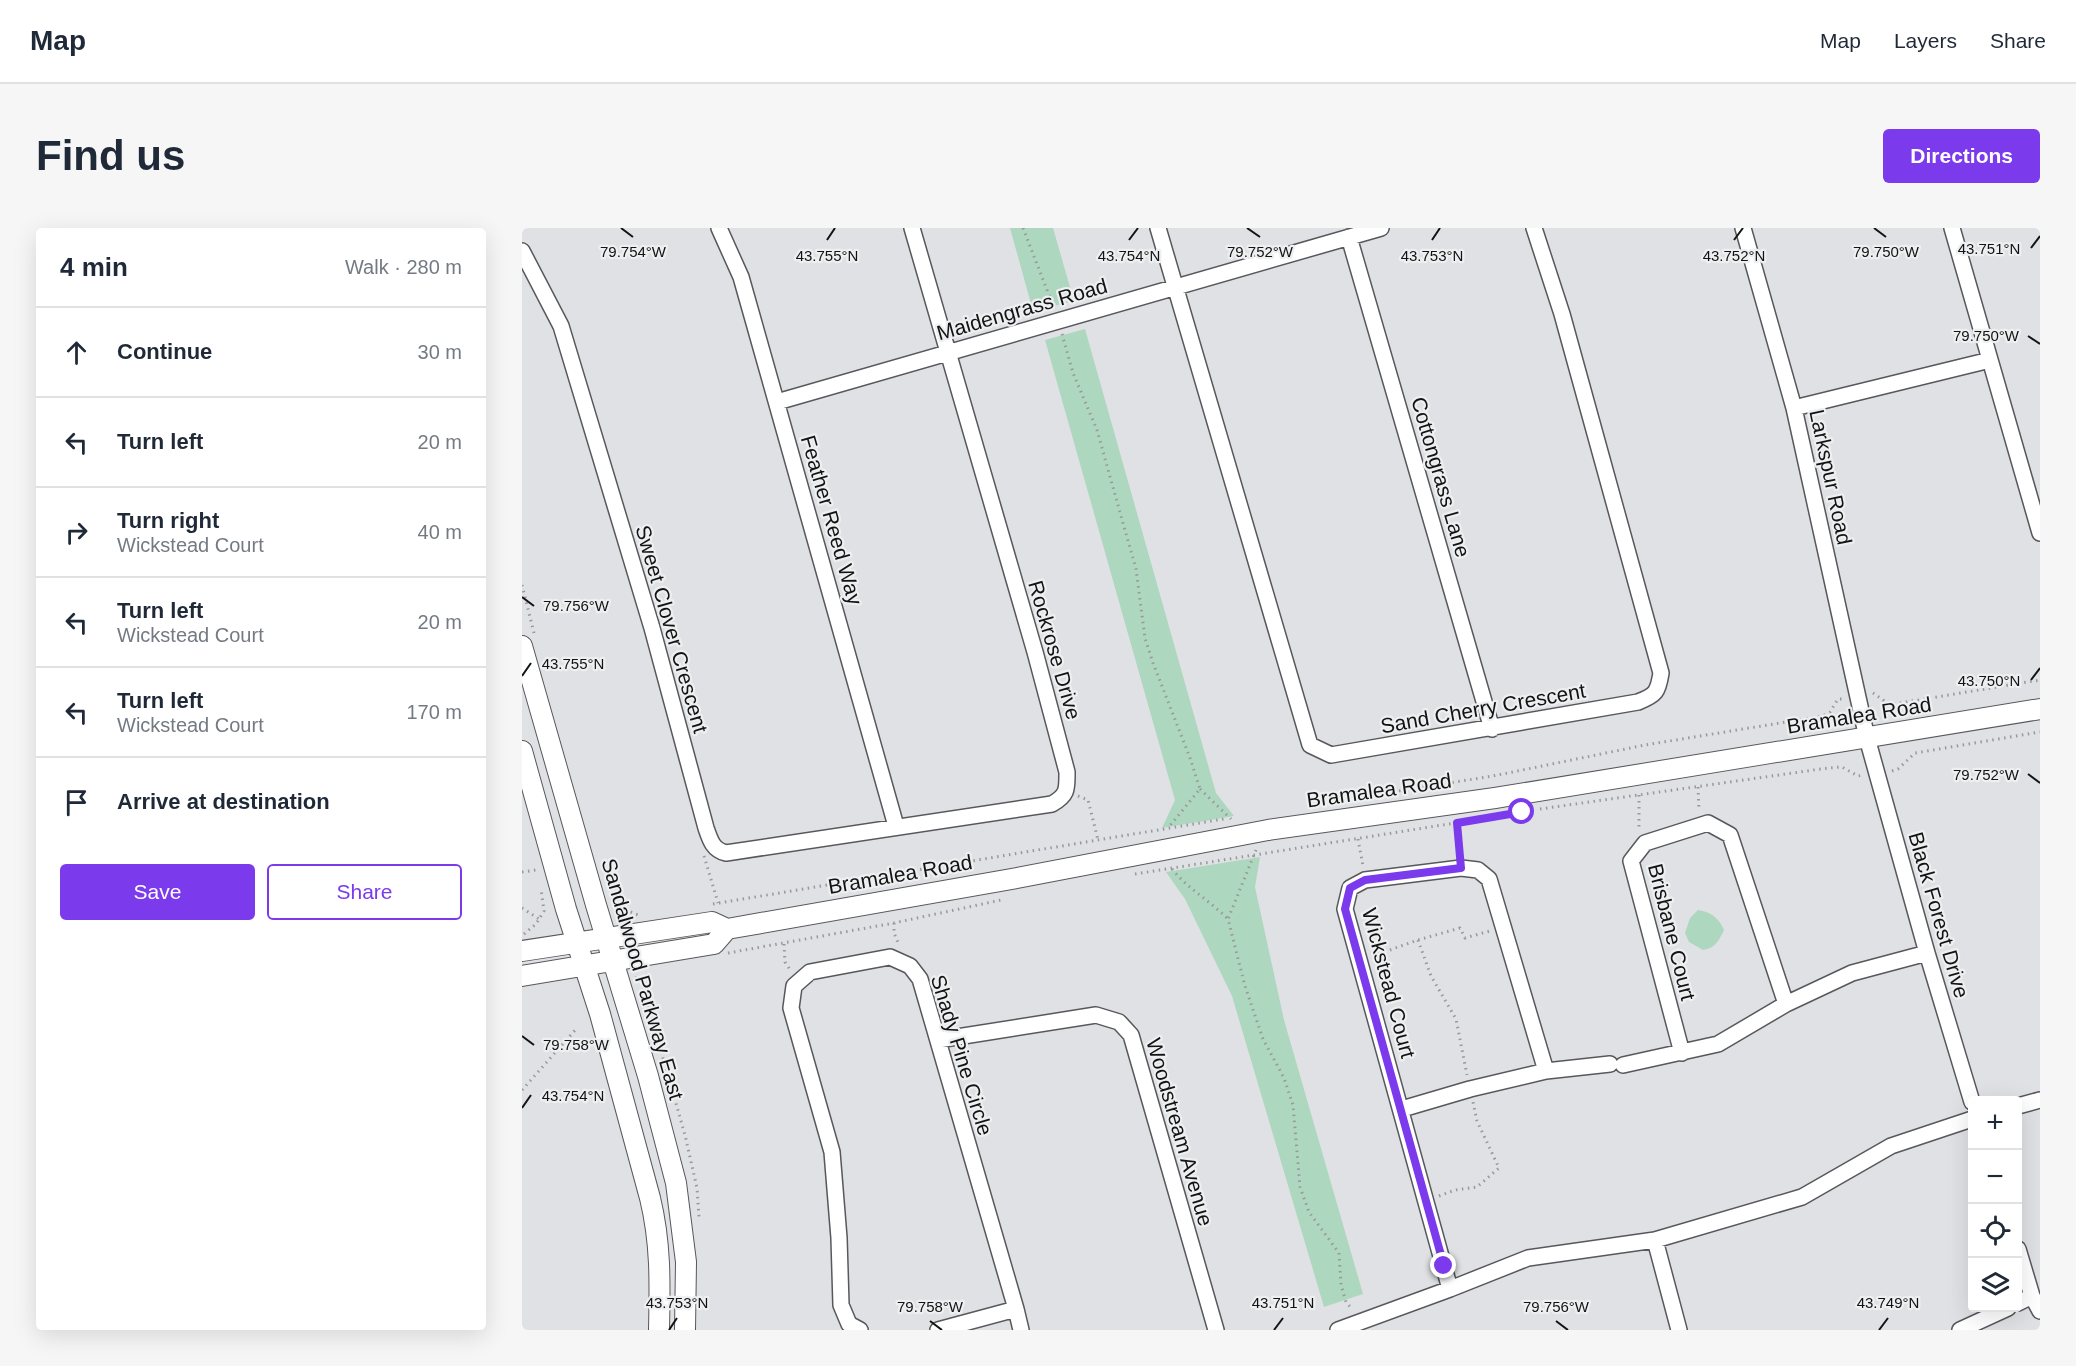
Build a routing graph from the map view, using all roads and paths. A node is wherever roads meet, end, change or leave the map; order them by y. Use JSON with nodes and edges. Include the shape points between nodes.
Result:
{"nodes":[{"id":1,"x":719,"y":228,"type":"edge"},
{"id":2,"x":912,"y":228,"type":"edge"},
{"id":3,"x":1023,"y":228,"type":"edge"},
{"id":4,"x":1158,"y":228,"type":"edge"},
{"id":5,"x":1381,"y":228,"type":"edge"},
{"id":6,"x":1534,"y":228,"type":"edge"},
{"id":7,"x":1743,"y":228,"type":"edge"},
{"id":8,"x":1952,"y":228,"type":"edge"},
{"id":9,"x":1349,"y":237,"type":"junction"},
{"id":10,"x":522,"y":250,"type":"edge"},
{"id":11,"x":1175,"y":287,"type":"junction"},
{"id":12,"x":1059,"y":321,"type":"junction"},
{"id":13,"x":947,"y":352,"type":"junction"},
{"id":14,"x":1990,"y":360,"type":"junction"},
{"id":15,"x":777,"y":402,"type":"junction"},
{"id":16,"x":1794,"y":408,"type":"junction"},
{"id":17,"x":2040,"y":533,"type":"edge"},
{"id":18,"x":522,"y":646,"type":"edge"},
{"id":19,"x":2040,"y":680,"type":"edge"},
{"id":20,"x":1858,"y":696,"type":"junction"},
{"id":21,"x":2040,"y":709,"type":"edge"},
{"id":22,"x":1492,"y":729,"type":"junction"},
{"id":23,"x":2040,"y":732,"type":"edge"},
{"id":24,"x":1867,"y":738,"type":"junction"},
{"id":25,"x":522,"y":752,"type":"edge"},
{"id":26,"x":1878,"y":774,"type":"junction"},
{"id":27,"x":1698,"y":787,"type":"junction"},
{"id":28,"x":1200,"y":789,"type":"junction"},
{"id":29,"x":1066,"y":792,"type":"junction"},
{"id":30,"x":1640,"y":795,"type":"junction"},
{"id":31,"x":1312,"y":805,"type":"dead end"},
{"id":32,"x":1534,"y":810,"type":"dead end"},
{"id":33,"x":1490,"y":817,"type":"dead end"},
{"id":34,"x":1230,"y":819,"type":"junction"},
{"id":35,"x":1457,"y":823,"type":"junction"},
{"id":36,"x":1700,"y":825,"type":"junction"},
{"id":37,"x":896,"y":826,"type":"junction"},
{"id":38,"x":1244,"y":826,"type":"junction"},
{"id":39,"x":1167,"y":829,"type":"junction"},
{"id":40,"x":1268,"y":830,"type":"junction"},
{"id":41,"x":1358,"y":839,"type":"junction"},
{"id":42,"x":1098,"y":840,"type":"junction"},
{"id":43,"x":711,"y":842,"type":"junction"},
{"id":44,"x":1644,"y":843,"type":"junction"},
{"id":45,"x":1157,"y":850,"type":"junction"},
{"id":46,"x":1252,"y":856,"type":"junction"},
{"id":47,"x":1461,"y":868,"type":"junction"},
{"id":48,"x":1172,"y":869,"type":"junction"},
{"id":49,"x":536,"y":870,"type":"dead end"},
{"id":50,"x":522,"y":872,"type":"edge"},
{"id":51,"x":1126,"y":876,"type":"dead end"},
{"id":52,"x":1365,"y":880,"type":"junction"},
{"id":53,"x":1011,"y":897,"type":"dead end"},
{"id":54,"x":610,"y":903,"type":"dead end"},
{"id":55,"x":718,"y":903,"type":"junction"},
{"id":56,"x":707,"y":905,"type":"dead end"},
{"id":57,"x":522,"y":908,"type":"edge"},
{"id":58,"x":625,"y":911,"type":"junction"},
{"id":59,"x":544,"y":912,"type":"dead end"},
{"id":60,"x":627,"y":916,"type":"dead end"},
{"id":61,"x":640,"y":916,"type":"dead end"},
{"id":62,"x":539,"y":919,"type":"junction"},
{"id":63,"x":1228,"y":920,"type":"junction"},
{"id":64,"x":1504,"y":928,"type":"junction"},
{"id":65,"x":727,"y":929,"type":"junction"},
{"id":66,"x":522,"y":934,"type":"edge"},
{"id":67,"x":607,"y":938,"type":"junction"},
{"id":68,"x":1418,"y":940,"type":"junction"},
{"id":69,"x":577,"y":943,"type":"junction"},
{"id":70,"x":784,"y":944,"type":"junction"},
{"id":71,"x":522,"y":951,"type":"edge"},
{"id":72,"x":1927,"y":953,"type":"junction"},
{"id":73,"x":717,"y":955,"type":"dead end"},
{"id":74,"x":1360,"y":960,"type":"junction"},
{"id":75,"x":614,"y":961,"type":"junction"},
{"id":76,"x":584,"y":966,"type":"junction"},
{"id":77,"x":652,"y":968,"type":"dead end"},
{"id":78,"x":522,"y":976,"type":"edge"},
{"id":79,"x":640,"y":978,"type":"dead end"},
{"id":80,"x":798,"y":983,"type":"junction"},
{"id":81,"x":1786,"y":1004,"type":"junction"},
{"id":82,"x":577,"y":1028,"type":"dead end"},
{"id":83,"x":938,"y":1040,"type":"junction"},
{"id":84,"x":1682,"y":1053,"type":"junction"},
{"id":85,"x":1546,"y":1071,"type":"junction"},
{"id":86,"x":1470,"y":1089,"type":"junction"},
{"id":87,"x":522,"y":1090,"type":"edge"},
{"id":88,"x":1970,"y":1096,"type":"edge"},
{"id":89,"x":2040,"y":1100,"type":"edge"},
{"id":90,"x":2022,"y":1105,"type":"edge"},
{"id":91,"x":1402,"y":1109,"type":"junction"},
{"id":92,"x":1968,"y":1120,"type":"edge"},
{"id":93,"x":1427,"y":1201,"type":"junction"},
{"id":94,"x":1656,"y":1240,"type":"junction"},
{"id":95,"x":2021,"y":1258,"type":"edge"},
{"id":96,"x":1450,"y":1289,"type":"junction"},
{"id":97,"x":2032,"y":1296,"type":"junction"},
{"id":98,"x":2022,"y":1301,"type":"edge"},
{"id":99,"x":1016,"y":1309,"type":"junction"},
{"id":100,"x":2040,"y":1311,"type":"edge"},
{"id":101,"x":1999,"y":1312,"type":"edge"},
{"id":102,"x":1363,"y":1321,"type":"junction"},
{"id":103,"x":659,"y":1330,"type":"edge"},
{"id":104,"x":685,"y":1330,"type":"edge"},
{"id":105,"x":860,"y":1330,"type":"edge"},
{"id":106,"x":938,"y":1330,"type":"edge"},
{"id":107,"x":1022,"y":1330,"type":"edge"},
{"id":108,"x":1216,"y":1330,"type":"edge"},
{"id":109,"x":1338,"y":1330,"type":"edge"},
{"id":110,"x":1679,"y":1330,"type":"edge"},
{"id":111,"x":1960,"y":1330,"type":"edge"}],
"edges":[{"from":1,"to":15,"type":"street","name":"Feather Reed Way","via":[[741,277]]},
{"from":2,"to":13,"type":"street","name":"Rockrose Drive"},
{"from":3,"to":12,"type":"path"},
{"from":4,"to":11,"type":"street","name":"Sand Cherry Crescent"},
{"from":5,"to":9,"type":"street","name":"Maidengrass Road"},
{"from":6,"to":22,"type":"street","name":"Sand Cherry Crescent","via":[[1562,314],[1661,673],[1659,688],[1651,697],[1638,702]]},
{"from":7,"to":16,"type":"street","name":"Larkspur Road"},
{"from":8,"to":14,"type":"street"},
{"from":9,"to":11,"type":"street","name":"Maidengrass Road"},
{"from":9,"to":22,"type":"street","name":"Cottongrass Lane"},
{"from":10,"to":43,"type":"street","name":"Sweet Clover Crescent","via":[[561,326],[652,628]]},
{"from":11,"to":12,"type":"street","name":"Maidengrass Road"},
{"from":11,"to":22,"type":"street","name":"Sand Cherry Crescent","via":[[1310,745],[1331,755]]},
{"from":12,"to":13,"type":"street","name":"Maidengrass Road"},
{"from":12,"to":28,"type":"path","via":[[1073,373],[1097,430],[1136,569],[1145,638]]},
{"from":13,"to":15,"type":"street","name":"Maidengrass Road"},
{"from":13,"to":29,"type":"street","name":"Rockrose Drive","via":[[1065,761]]},
{"from":14,"to":16,"type":"street"},
{"from":14,"to":17,"type":"street"},
{"from":15,"to":37,"type":"street","name":"Feather Reed Way"},
{"from":16,"to":20,"type":"street","name":"Larkspur Road"},
{"from":18,"to":67,"type":"main road","name":"Sandalwood Parkway East"},
{"from":19,"to":20,"type":"path","via":[[1894,704],[1872,693]]},
{"from":20,"to":24,"type":"street","name":"Larkspur Road"},
{"from":20,"to":31,"type":"path","via":[[1838,699],[1823,716]]},
{"from":21,"to":24,"type":"main road","name":"Bramalea Road"},
{"from":23,"to":26,"type":"path","via":[[1915,753],[1898,770]]},
{"from":24,"to":26,"type":"street","name":"Black Forest Drive"},
{"from":24,"to":40,"type":"main road","name":"Bramalea Road"},
{"from":25,"to":69,"type":"main road"},
{"from":26,"to":27,"type":"path","via":[[1858,776],[1842,767],[1828,768]]},
{"from":26,"to":72,"type":"street","name":"Black Forest Drive"},
{"from":27,"to":30,"type":"path"},
{"from":27,"to":36,"type":"path"},
{"from":28,"to":34,"type":"path"},
{"from":28,"to":39,"type":"path"},
{"from":29,"to":37,"type":"street","via":[[1052,804]]},
{"from":29,"to":42,"type":"path","via":[[1088,800]]},
{"from":30,"to":32,"type":"path"},
{"from":30,"to":44,"type":"path"},
{"from":33,"to":35,"type":"path"},
{"from":34,"to":38,"type":"path"},
{"from":34,"to":38,"type":"path"},
{"from":34,"to":39,"type":"path"},
{"from":35,"to":41,"type":"path"},
{"from":35,"to":47,"type":"path"},
{"from":36,"to":44,"type":"street","name":"Brisbane Court"},
{"from":36,"to":81,"type":"street","via":[[1708,823],[1730,835]]},
{"from":37,"to":43,"type":"street","via":[[726,853],[718,851]]},
{"from":38,"to":40,"type":"main road","name":"Bramalea Road"},
{"from":38,"to":45,"type":"main road","name":"Bramalea Road"},
{"from":39,"to":42,"type":"path"},
{"from":40,"to":46,"type":"path"},
{"from":41,"to":46,"type":"path"},
{"from":41,"to":52,"type":"path"},
{"from":42,"to":55,"type":"path"},
{"from":43,"to":55,"type":"path","via":[[702,851]]},
{"from":44,"to":84,"type":"street","name":"Brisbane Court","via":[[1631,861]]},
{"from":45,"to":48,"type":"path"},
{"from":45,"to":65,"type":"main road","name":"Bramalea Road"},
{"from":46,"to":48,"type":"path"},
{"from":46,"to":63,"type":"path"},
{"from":47,"to":52,"type":"street","name":"Wickstead Court"},
{"from":47,"to":64,"type":"street","name":"Wickstead Court","via":[[1478,870],[1489,879]]},
{"from":48,"to":51,"type":"path"},
{"from":48,"to":63,"type":"path"},
{"from":49,"to":50,"type":"path"},
{"from":52,"to":74,"type":"street","name":"Wickstead Court","via":[[1350,888],[1345,909]]},
{"from":53,"to":70,"type":"path"},
{"from":54,"to":58,"type":"path"},
{"from":55,"to":56,"type":"path"},
{"from":57,"to":62,"type":"path"},
{"from":58,"to":60,"type":"path"},
{"from":58,"to":61,"type":"path"},
{"from":59,"to":62,"type":"path"},
{"from":62,"to":66,"type":"path"},
{"from":63,"to":102,"type":"path","via":[[1263,1039],[1293,1105],[1300,1187],[1309,1212],[1339,1253],[1346,1302]]},
{"from":64,"to":68,"type":"path","via":[[1465,938],[1460,928]]},
{"from":64,"to":85,"type":"street","name":"Wickstead Court"},
{"from":65,"to":67,"type":"main road","name":"Bramalea Road","via":[[712,922]]},
{"from":65,"to":75,"type":"main road","name":"Bramalea Road","via":[[714,944]]},
{"from":67,"to":69,"type":"main road","name":"Bramalea Road"},
{"from":67,"to":75,"type":"main road","name":"Sandalwood Parkway East"},
{"from":68,"to":74,"type":"path"},
{"from":68,"to":86,"type":"path","via":[[1431,976],[1456,1019]]},
{"from":69,"to":71,"type":"main road","name":"Bramalea Road"},
{"from":69,"to":76,"type":"main road"},
{"from":70,"to":73,"type":"path"},
{"from":70,"to":80,"type":"path","via":[[785,962]]},
{"from":72,"to":81,"type":"street","via":[[1852,973]]},
{"from":72,"to":88,"type":"street","name":"Black Forest Drive"},
{"from":74,"to":91,"type":"street","name":"Wickstead Court"},
{"from":75,"to":76,"type":"main road","name":"Bramalea Road"},
{"from":75,"to":104,"type":"main road","name":"Sandalwood Parkway East","via":[[676,1183],[686,1262]]},
{"from":76,"to":78,"type":"main road","name":"Bramalea Road"},
{"from":76,"to":103,"type":"main road","via":[[623,1093],[655,1219],[661,1262]]},
{"from":77,"to":79,"type":"path"},
{"from":80,"to":83,"type":"street","name":"Shady Pine Circle","via":[[810,972],[890,957],[910,966],[920,979]]},
{"from":80,"to":105,"type":"street","via":[[791,1008],[832,1152],[841,1305],[849,1324]]},
{"from":81,"to":84,"type":"street","via":[[1718,1044]]},
{"from":82,"to":87,"type":"path"},
{"from":83,"to":99,"type":"street","name":"Shady Pine Circle"},
{"from":83,"to":108,"type":"street","name":"Woodstream Avenue","via":[[1096,1016],[1119,1022],[1131,1035]]},
{"from":84,"to":85,"type":"street"},
{"from":85,"to":86,"type":"street"},
{"from":86,"to":91,"type":"street"},
{"from":86,"to":93,"type":"path","via":[[1477,1121],[1499,1168],[1478,1187],[1455,1190]]},
{"from":89,"to":90,"type":"street"},
{"from":91,"to":93,"type":"street","name":"Wickstead Court"},
{"from":92,"to":94,"type":"street","via":[[1891,1146],[1802,1197]]},
{"from":93,"to":96,"type":"street","name":"Wickstead Court"},
{"from":94,"to":96,"type":"street","via":[[1528,1258]]},
{"from":94,"to":110,"type":"street"},
{"from":95,"to":97,"type":"street"},
{"from":96,"to":102,"type":"street"},
{"from":97,"to":98,"type":"street"},
{"from":97,"to":100,"type":"street"},
{"from":99,"to":106,"type":"street"},
{"from":99,"to":107,"type":"street","name":"Shady Pine Circle"},
{"from":101,"to":111,"type":"street"},
{"from":102,"to":109,"type":"street"}]}
